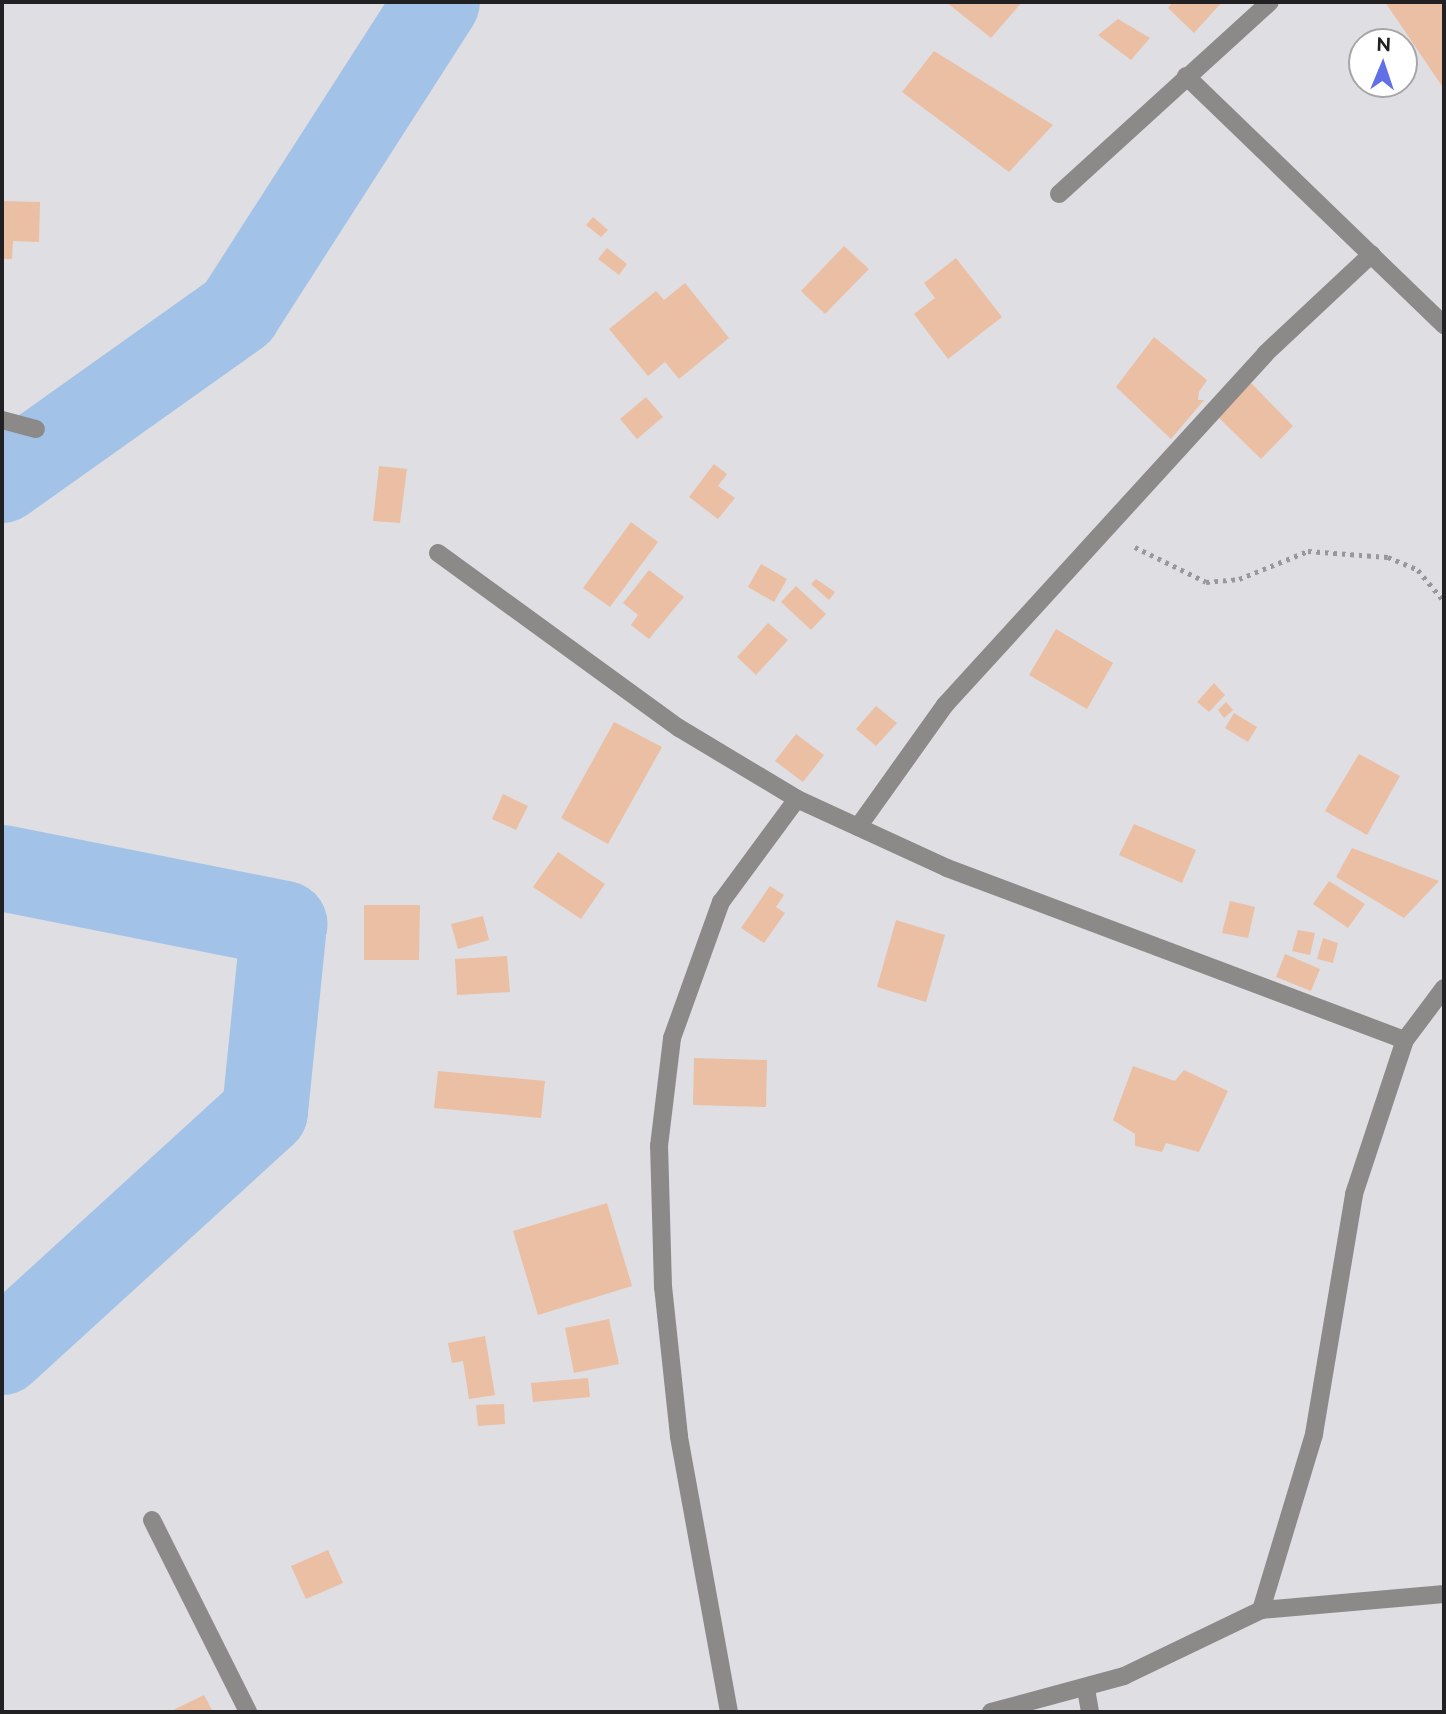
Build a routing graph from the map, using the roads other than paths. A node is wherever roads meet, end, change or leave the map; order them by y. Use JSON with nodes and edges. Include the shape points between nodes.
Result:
{"nodes":[{"id":1,"x":1270,"y":2,"type":"edge"},
{"id":2,"x":1186,"y":76,"type":"junction"},
{"id":3,"x":1059,"y":194,"type":"dead end"},
{"id":4,"x":1372,"y":254,"type":"junction"},
{"id":5,"x":1444,"y":325,"type":"edge"},
{"id":6,"x":2,"y":420,"type":"edge"},
{"id":7,"x":36,"y":429,"type":"dead end"},
{"id":8,"x":438,"y":554,"type":"dead end"},
{"id":9,"x":797,"y":799,"type":"junction"},
{"id":10,"x":858,"y":827,"type":"junction"},
{"id":11,"x":1444,"y":988,"type":"edge"},
{"id":12,"x":1405,"y":1040,"type":"junction"},
{"id":13,"x":152,"y":1520,"type":"dead end"},
{"id":14,"x":1444,"y":1594,"type":"edge"},
{"id":15,"x":1261,"y":1610,"type":"junction"},
{"id":16,"x":1086,"y":1689,"type":"junction"},
{"id":17,"x":248,"y":1712,"type":"edge"},
{"id":18,"x":729,"y":1712,"type":"edge"},
{"id":19,"x":991,"y":1712,"type":"edge"},
{"id":20,"x":1090,"y":1712,"type":"edge"}],
"edges":[{"from":1,"to":2,"type":"street"},
{"from":2,"to":3,"type":"street"},
{"from":2,"to":4,"type":"street"},
{"from":4,"to":5,"type":"street"},
{"from":4,"to":10,"type":"street","via":[[1265,354],[945,705]]},
{"from":6,"to":7,"type":"street"},
{"from":8,"to":9,"type":"street","via":[[678,727]]},
{"from":9,"to":10,"type":"street"},
{"from":9,"to":18,"type":"street","via":[[721,902],[672,1038],[659,1146],[663,1287],[679,1436]]},
{"from":10,"to":12,"type":"street","via":[[1102,929]]},
{"from":11,"to":12,"type":"street"},
{"from":12,"to":15,"type":"street","via":[[1354,1194],[1314,1434]]},
{"from":13,"to":17,"type":"street"},
{"from":14,"to":15,"type":"street"},
{"from":15,"to":16,"type":"street","via":[[1201,1643]]},
{"from":16,"to":19,"type":"street"},
{"from":16,"to":20,"type":"street"}]}
